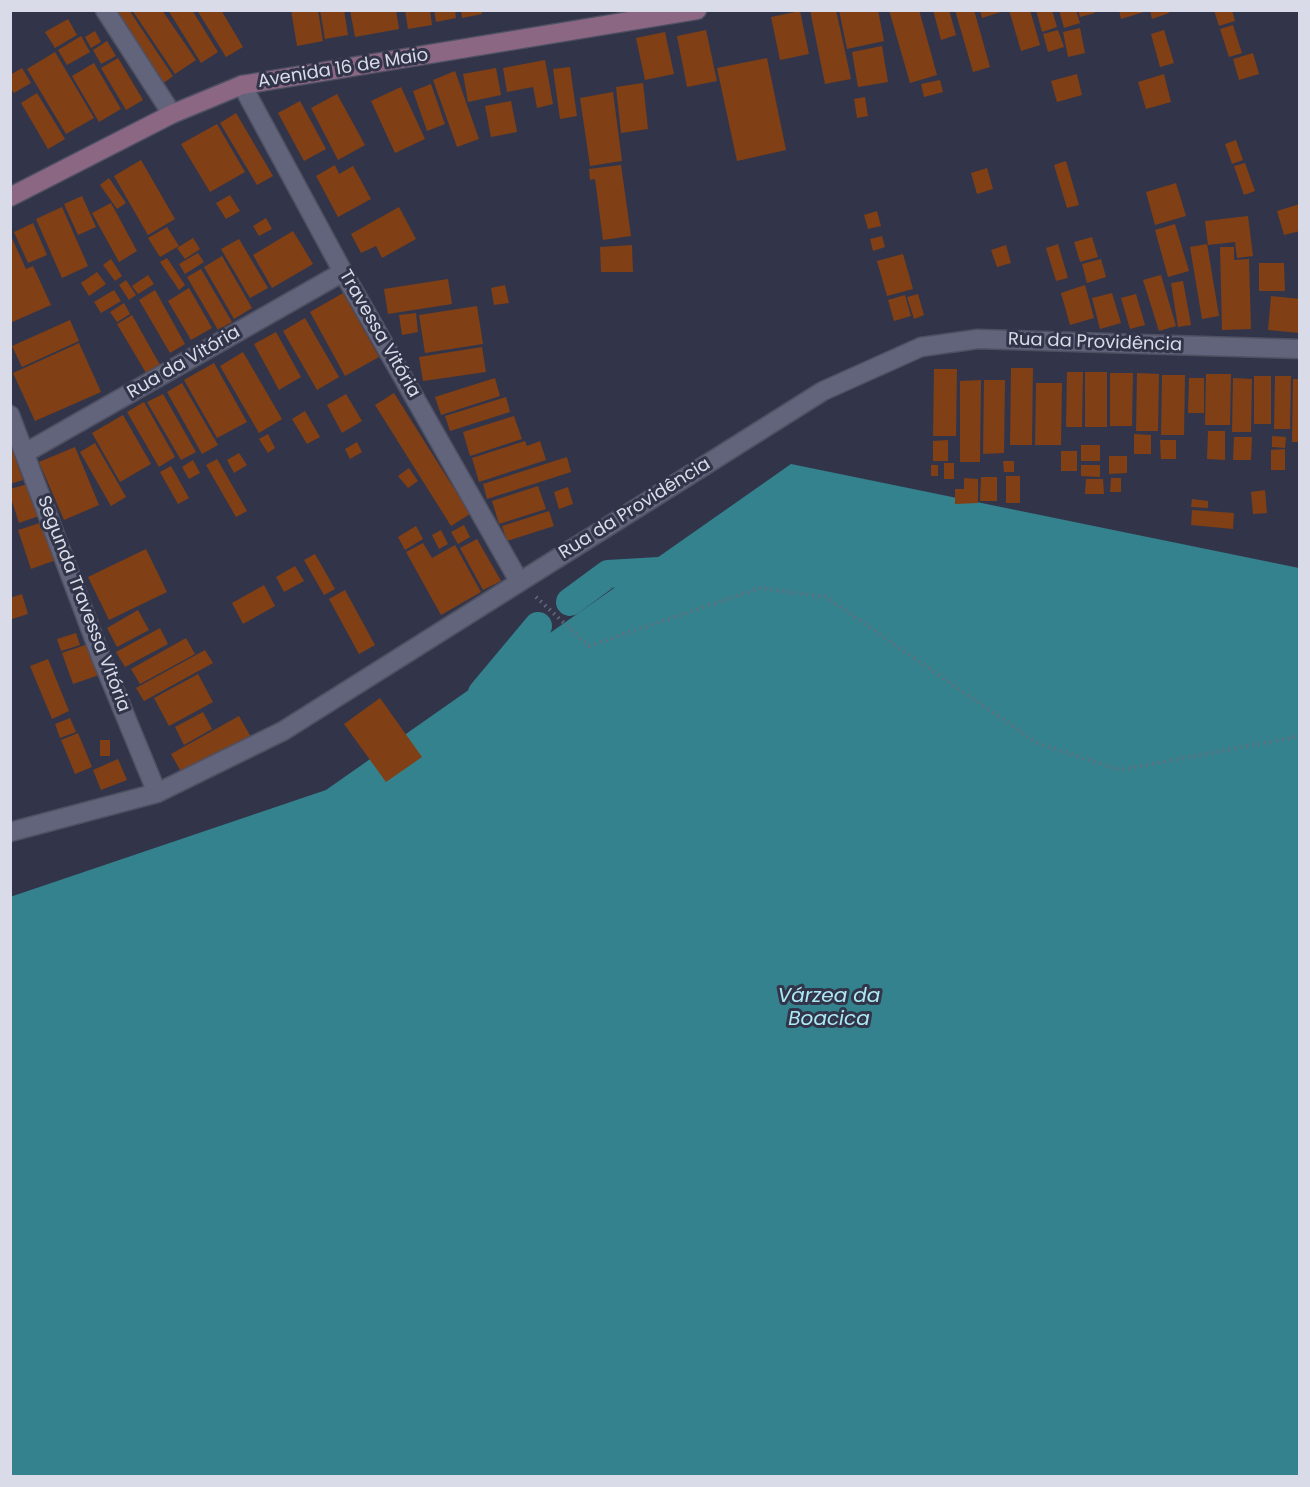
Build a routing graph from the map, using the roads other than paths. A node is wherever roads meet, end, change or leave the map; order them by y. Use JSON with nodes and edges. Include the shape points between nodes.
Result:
{"nodes":[{"id":1,"x":105,"y":10,"type":"edge"},
{"id":2,"x":697,"y":10,"type":"edge"},
{"id":3,"x":242,"y":85,"type":"junction"},
{"id":4,"x":172,"y":114,"type":"junction"},
{"id":5,"x":10,"y":197,"type":"edge"},
{"id":6,"x":343,"y":272,"type":"junction"},
{"id":7,"x":1299,"y":349,"type":"edge"},
{"id":8,"x":10,"y":415,"type":"edge"},
{"id":9,"x":25,"y":453,"type":"junction"},
{"id":10,"x":519,"y":581,"type":"junction"},
{"id":11,"x":157,"y":793,"type":"junction"},
{"id":12,"x":10,"y":832,"type":"edge"}],
"edges":[{"from":1,"to":4,"type":"street"},
{"from":2,"to":3,"type":"street","name":"Avenida 16 de Maio"},
{"from":3,"to":4,"type":"street","name":"Avenida 16 de Maio"},
{"from":3,"to":6,"type":"street","name":"Travessa Vitória"},
{"from":4,"to":5,"type":"street","name":"Avenida 16 de Maio"},
{"from":6,"to":9,"type":"street","name":"Rua da Vitória"},
{"from":6,"to":10,"type":"street","name":"Travessa Vitória"},
{"from":7,"to":10,"type":"street","name":"Rua da Providência","via":[[978,339],[921,347],[824,391]]},
{"from":8,"to":9,"type":"street","name":"Segunda Travessa Vitória"},
{"from":9,"to":11,"type":"street","name":"Segunda Travessa Vitória"},
{"from":10,"to":11,"type":"street","name":"Rua da Providência","via":[[283,731]]},
{"from":11,"to":12,"type":"street","name":"Rua da Providência"}]}
